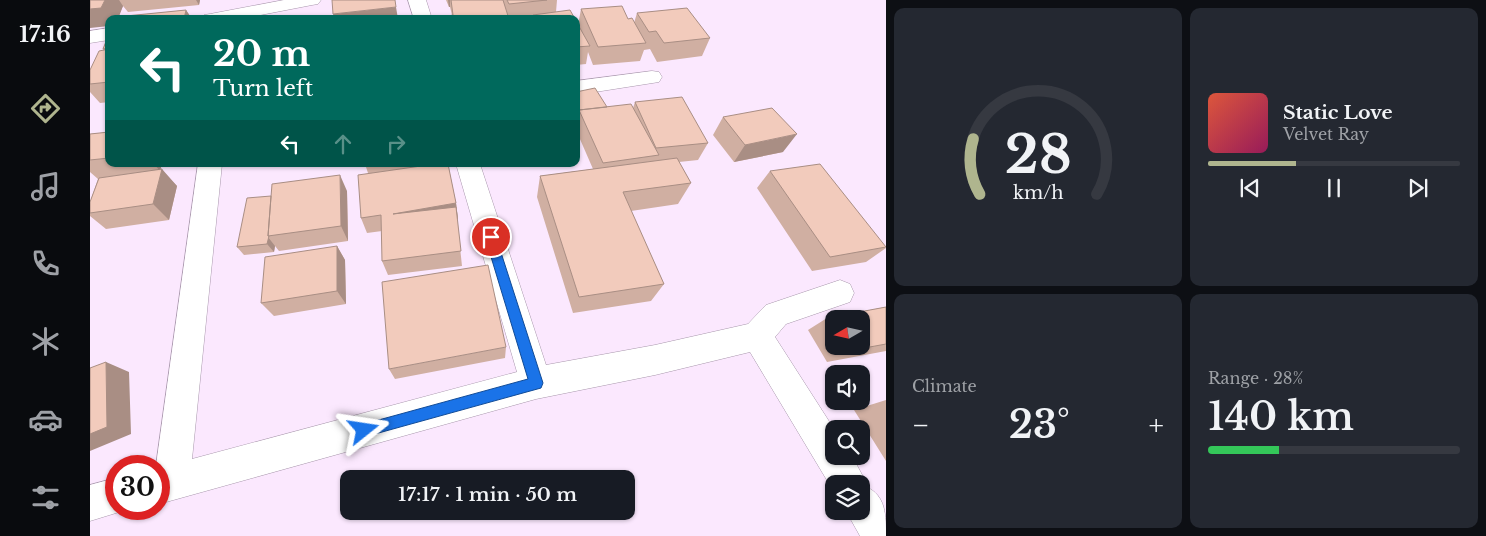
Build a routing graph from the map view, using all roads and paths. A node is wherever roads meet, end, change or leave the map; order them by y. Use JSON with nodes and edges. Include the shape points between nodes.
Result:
{"nodes":[{"id":1,"x":312,"y":0,"type":"edge"},
{"id":2,"x":417,"y":0,"type":"edge"},
{"id":3,"x":228,"y":12,"type":"edge"},
{"id":4,"x":422,"y":15,"type":"edge"},
{"id":5,"x":105,"y":35,"type":"edge"},
{"id":6,"x":90,"y":37,"type":"edge"},
{"id":7,"x":652,"y":77,"type":"dead end"},
{"id":8,"x":580,"y":87,"type":"edge"},
{"id":9,"x":210,"y":167,"type":"edge"},
{"id":10,"x":469,"y":167,"type":"edge"},
{"id":11,"x":840,"y":293,"type":"dead end"},
{"id":12,"x":757,"y":336,"type":"junction"},
{"id":13,"x":536,"y":383,"type":"junction"},
{"id":14,"x":169,"y":455,"type":"edge"},
{"id":15,"x":843,"y":475,"type":"edge"},
{"id":16,"x":170,"y":484,"type":"edge"},
{"id":17,"x":105,"y":499,"type":"edge"},
{"id":18,"x":90,"y":503,"type":"edge"},
{"id":19,"x":870,"y":517,"type":"edge"},
{"id":20,"x":882,"y":536,"type":"edge"}],
"edges":[{"from":1,"to":3,"type":"street"},
{"from":2,"to":4,"type":"street"},
{"from":5,"to":6,"type":"street"},
{"from":7,"to":8,"type":"street"},
{"from":9,"to":14,"type":"street"},
{"from":10,"to":13,"type":"street"},
{"from":11,"to":12,"type":"street","via":[[776,314]]},
{"from":12,"to":13,"type":"street"},
{"from":12,"to":15,"type":"street"},
{"from":13,"to":16,"type":"street"},
{"from":17,"to":18,"type":"street"},
{"from":19,"to":20,"type":"street"}]}
